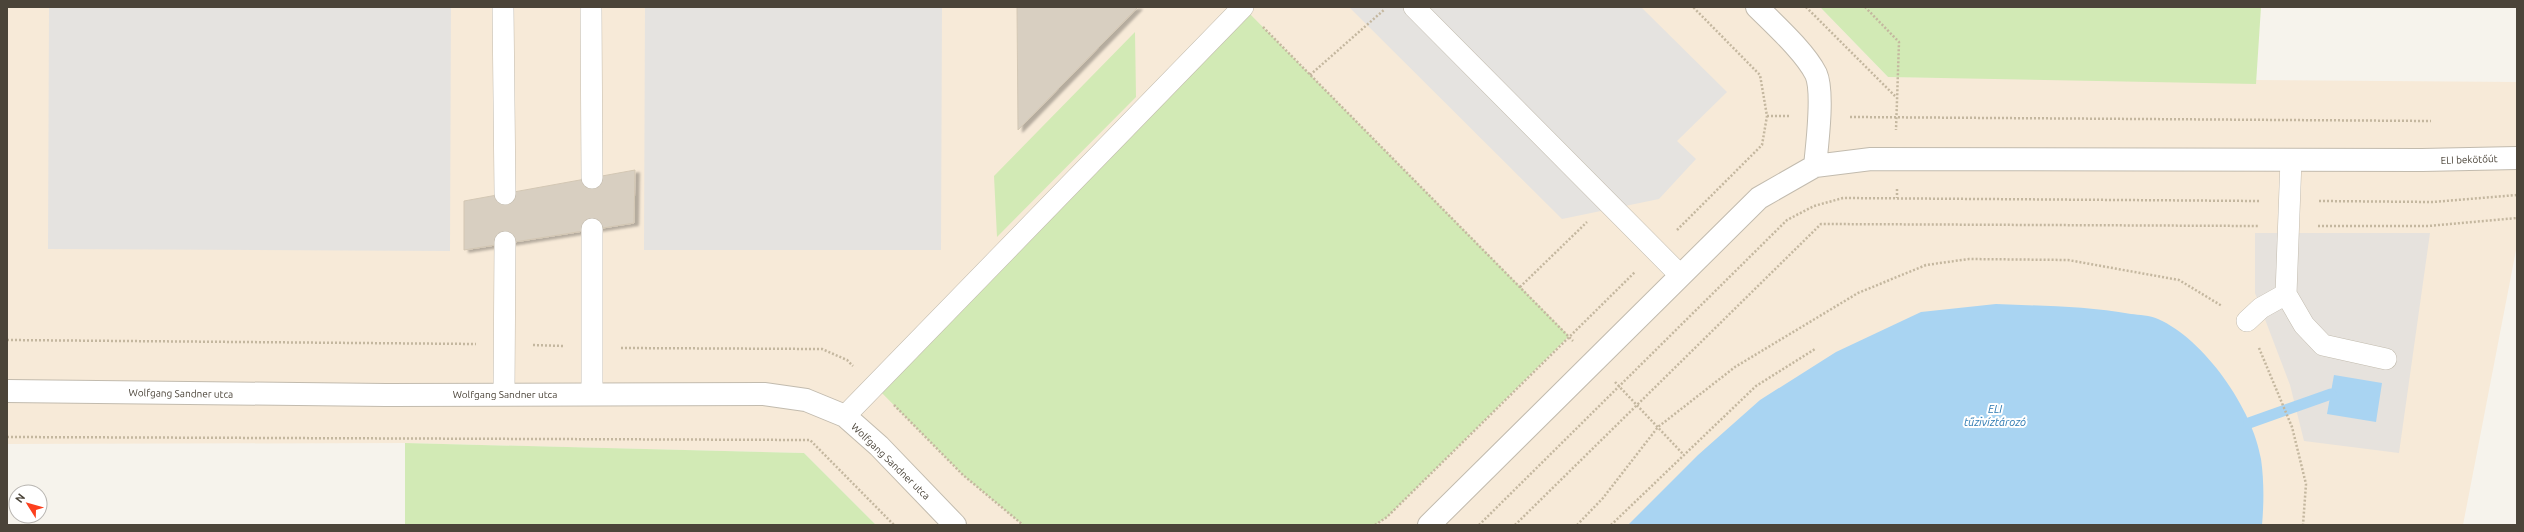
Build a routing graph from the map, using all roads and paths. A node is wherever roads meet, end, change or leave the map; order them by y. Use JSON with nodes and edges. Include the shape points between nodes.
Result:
{"nodes":[{"id":1,"x":503,"y":7,"type":"edge"},
{"id":2,"x":591,"y":7,"type":"edge"},
{"id":3,"x":1243,"y":7,"type":"edge"},
{"id":4,"x":1387,"y":7,"type":"edge"},
{"id":5,"x":1414,"y":7,"type":"edge"},
{"id":6,"x":1693,"y":7,"type":"edge"},
{"id":7,"x":1757,"y":7,"type":"edge"},
{"id":8,"x":1806,"y":7,"type":"edge"},
{"id":9,"x":1865,"y":7,"type":"edge"},
{"id":10,"x":1310,"y":75,"type":"junction"},
{"id":11,"x":1767,"y":116,"type":"junction"},
{"id":12,"x":1820,"y":117,"type":"junction"},
{"id":13,"x":2431,"y":121,"type":"dead end"},
{"id":14,"x":2517,"y":158,"type":"edge"},
{"id":15,"x":2291,"y":160,"type":"junction"},
{"id":16,"x":1815,"y":166,"type":"junction"},
{"id":17,"x":592,"y":178,"type":"dead end"},
{"id":18,"x":505,"y":194,"type":"dead end"},
{"id":19,"x":2517,"y":195,"type":"edge"},
{"id":20,"x":2290,"y":201,"type":"junction"},
{"id":21,"x":1608,"y":202,"type":"junction"},
{"id":22,"x":2517,"y":218,"type":"edge"},
{"id":23,"x":2289,"y":226,"type":"junction"},
{"id":24,"x":592,"y":229,"type":"dead end"},
{"id":25,"x":505,"y":242,"type":"dead end"},
{"id":26,"x":1657,"y":251,"type":"junction"},
{"id":27,"x":1680,"y":275,"type":"junction"},
{"id":28,"x":1520,"y":286,"type":"junction"},
{"id":29,"x":2286,"y":294,"type":"junction"},
{"id":30,"x":2247,"y":321,"type":"junction"},
{"id":31,"x":1569,"y":336,"type":"junction"},
{"id":32,"x":7,"y":340,"type":"edge"},
{"id":33,"x":504,"y":344,"type":"junction"},
{"id":34,"x":592,"y":347,"type":"junction"},
{"id":35,"x":1815,"y":349,"type":"dead end"},
{"id":36,"x":2386,"y":359,"type":"dead end"},
{"id":37,"x":1593,"y":361,"type":"junction"},
{"id":38,"x":1619,"y":386,"type":"junction"},
{"id":39,"x":7,"y":391,"type":"edge"},
{"id":40,"x":504,"y":393,"type":"junction"},
{"id":41,"x":592,"y":393,"type":"junction"},
{"id":42,"x":1637,"y":405,"type":"junction"},
{"id":43,"x":845,"y":416,"type":"junction"},
{"id":44,"x":1658,"y":427,"type":"junction"},
{"id":45,"x":7,"y":437,"type":"edge"},
{"id":46,"x":1683,"y":454,"type":"junction"},
{"id":47,"x":894,"y":525,"type":"edge"},
{"id":48,"x":955,"y":525,"type":"edge"},
{"id":49,"x":1375,"y":525,"type":"edge"},
{"id":50,"x":1429,"y":525,"type":"edge"},
{"id":51,"x":1479,"y":525,"type":"edge"},
{"id":52,"x":1515,"y":525,"type":"edge"},
{"id":53,"x":1578,"y":525,"type":"edge"},
{"id":54,"x":1611,"y":525,"type":"edge"},
{"id":55,"x":2303,"y":525,"type":"edge"}],
"edges":[{"from":1,"to":18,"type":"lane"},
{"from":2,"to":17,"type":"lane"},
{"from":3,"to":10,"type":"path"},
{"from":3,"to":43,"type":"lane"},
{"from":4,"to":10,"type":"path"},
{"from":5,"to":21,"type":"lane"},
{"from":6,"to":11,"type":"path","via":[[1760,75]]},
{"from":7,"to":12,"type":"street","via":[[1789,39],[1816,75]]},
{"from":8,"to":9,"type":"path","via":[[1896,97],[1899,42]]},
{"from":10,"to":28,"type":"path"},
{"from":11,"to":12,"type":"path"},
{"from":11,"to":26,"type":"path","via":[[1762,145]]},
{"from":12,"to":13,"type":"path"},
{"from":12,"to":16,"type":"street"},
{"from":14,"to":15,"type":"street","name":"ELI bekötőút"},
{"from":15,"to":16,"type":"street","name":"ELI bekötőút","via":[[1871,159]]},
{"from":15,"to":20,"type":"lane"},
{"from":16,"to":27,"type":"street","via":[[1758,198]]},
{"from":19,"to":20,"type":"path","via":[[2433,202]]},
{"from":20,"to":23,"type":"lane"},
{"from":20,"to":38,"type":"path","via":[[1843,198],[1814,206],[1787,220]]},
{"from":21,"to":26,"type":"lane"},
{"from":21,"to":28,"type":"path"},
{"from":22,"to":23,"type":"path","via":[[2428,226]]},
{"from":23,"to":29,"type":"lane"},
{"from":23,"to":42,"type":"path","via":[[1821,224]]},
{"from":24,"to":34,"type":"lane"},
{"from":25,"to":33,"type":"lane"},
{"from":26,"to":27,"type":"lane"},
{"from":26,"to":31,"type":"path"},
{"from":27,"to":37,"type":"street"},
{"from":28,"to":31,"type":"path"},
{"from":29,"to":30,"type":"lane","via":[[2261,308]]},
{"from":29,"to":36,"type":"lane","via":[[2304,324],[2322,345]]},
{"from":30,"to":44,"type":"path","via":[[2179,280],[2068,260],[1969,259],[1926,265],[1851,297],[1735,367]]},
{"from":30,"to":55,"type":"path","via":[[2280,393],[2292,427],[2306,484]]},
{"from":31,"to":37,"type":"path"},
{"from":31,"to":49,"type":"path"},
{"from":32,"to":33,"type":"path"},
{"from":33,"to":34,"type":"path"},
{"from":33,"to":40,"type":"lane"},
{"from":34,"to":41,"type":"lane"},
{"from":35,"to":46,"type":"path","via":[[1756,386]]},
{"from":37,"to":38,"type":"path"},
{"from":37,"to":50,"type":"street"},
{"from":38,"to":42,"type":"path"},
{"from":38,"to":51,"type":"path"},
{"from":39,"to":40,"type":"street","name":"Wolfgang Sandner utca"},
{"from":40,"to":41,"type":"street","name":"Wolfgang Sandner utca"},
{"from":41,"to":43,"type":"street","name":"Wolfgang Sandner utca","via":[[764,394],[806,400]]},
{"from":42,"to":44,"type":"path"},
{"from":42,"to":52,"type":"path"},
{"from":43,"to":48,"type":"street","name":"Wolfgang Sandner utca","via":[[879,446]]},
{"from":44,"to":46,"type":"path"},
{"from":44,"to":53,"type":"path","via":[[1603,498]]},
{"from":45,"to":47,"type":"path","via":[[810,440]]},
{"from":46,"to":54,"type":"path"}]}
